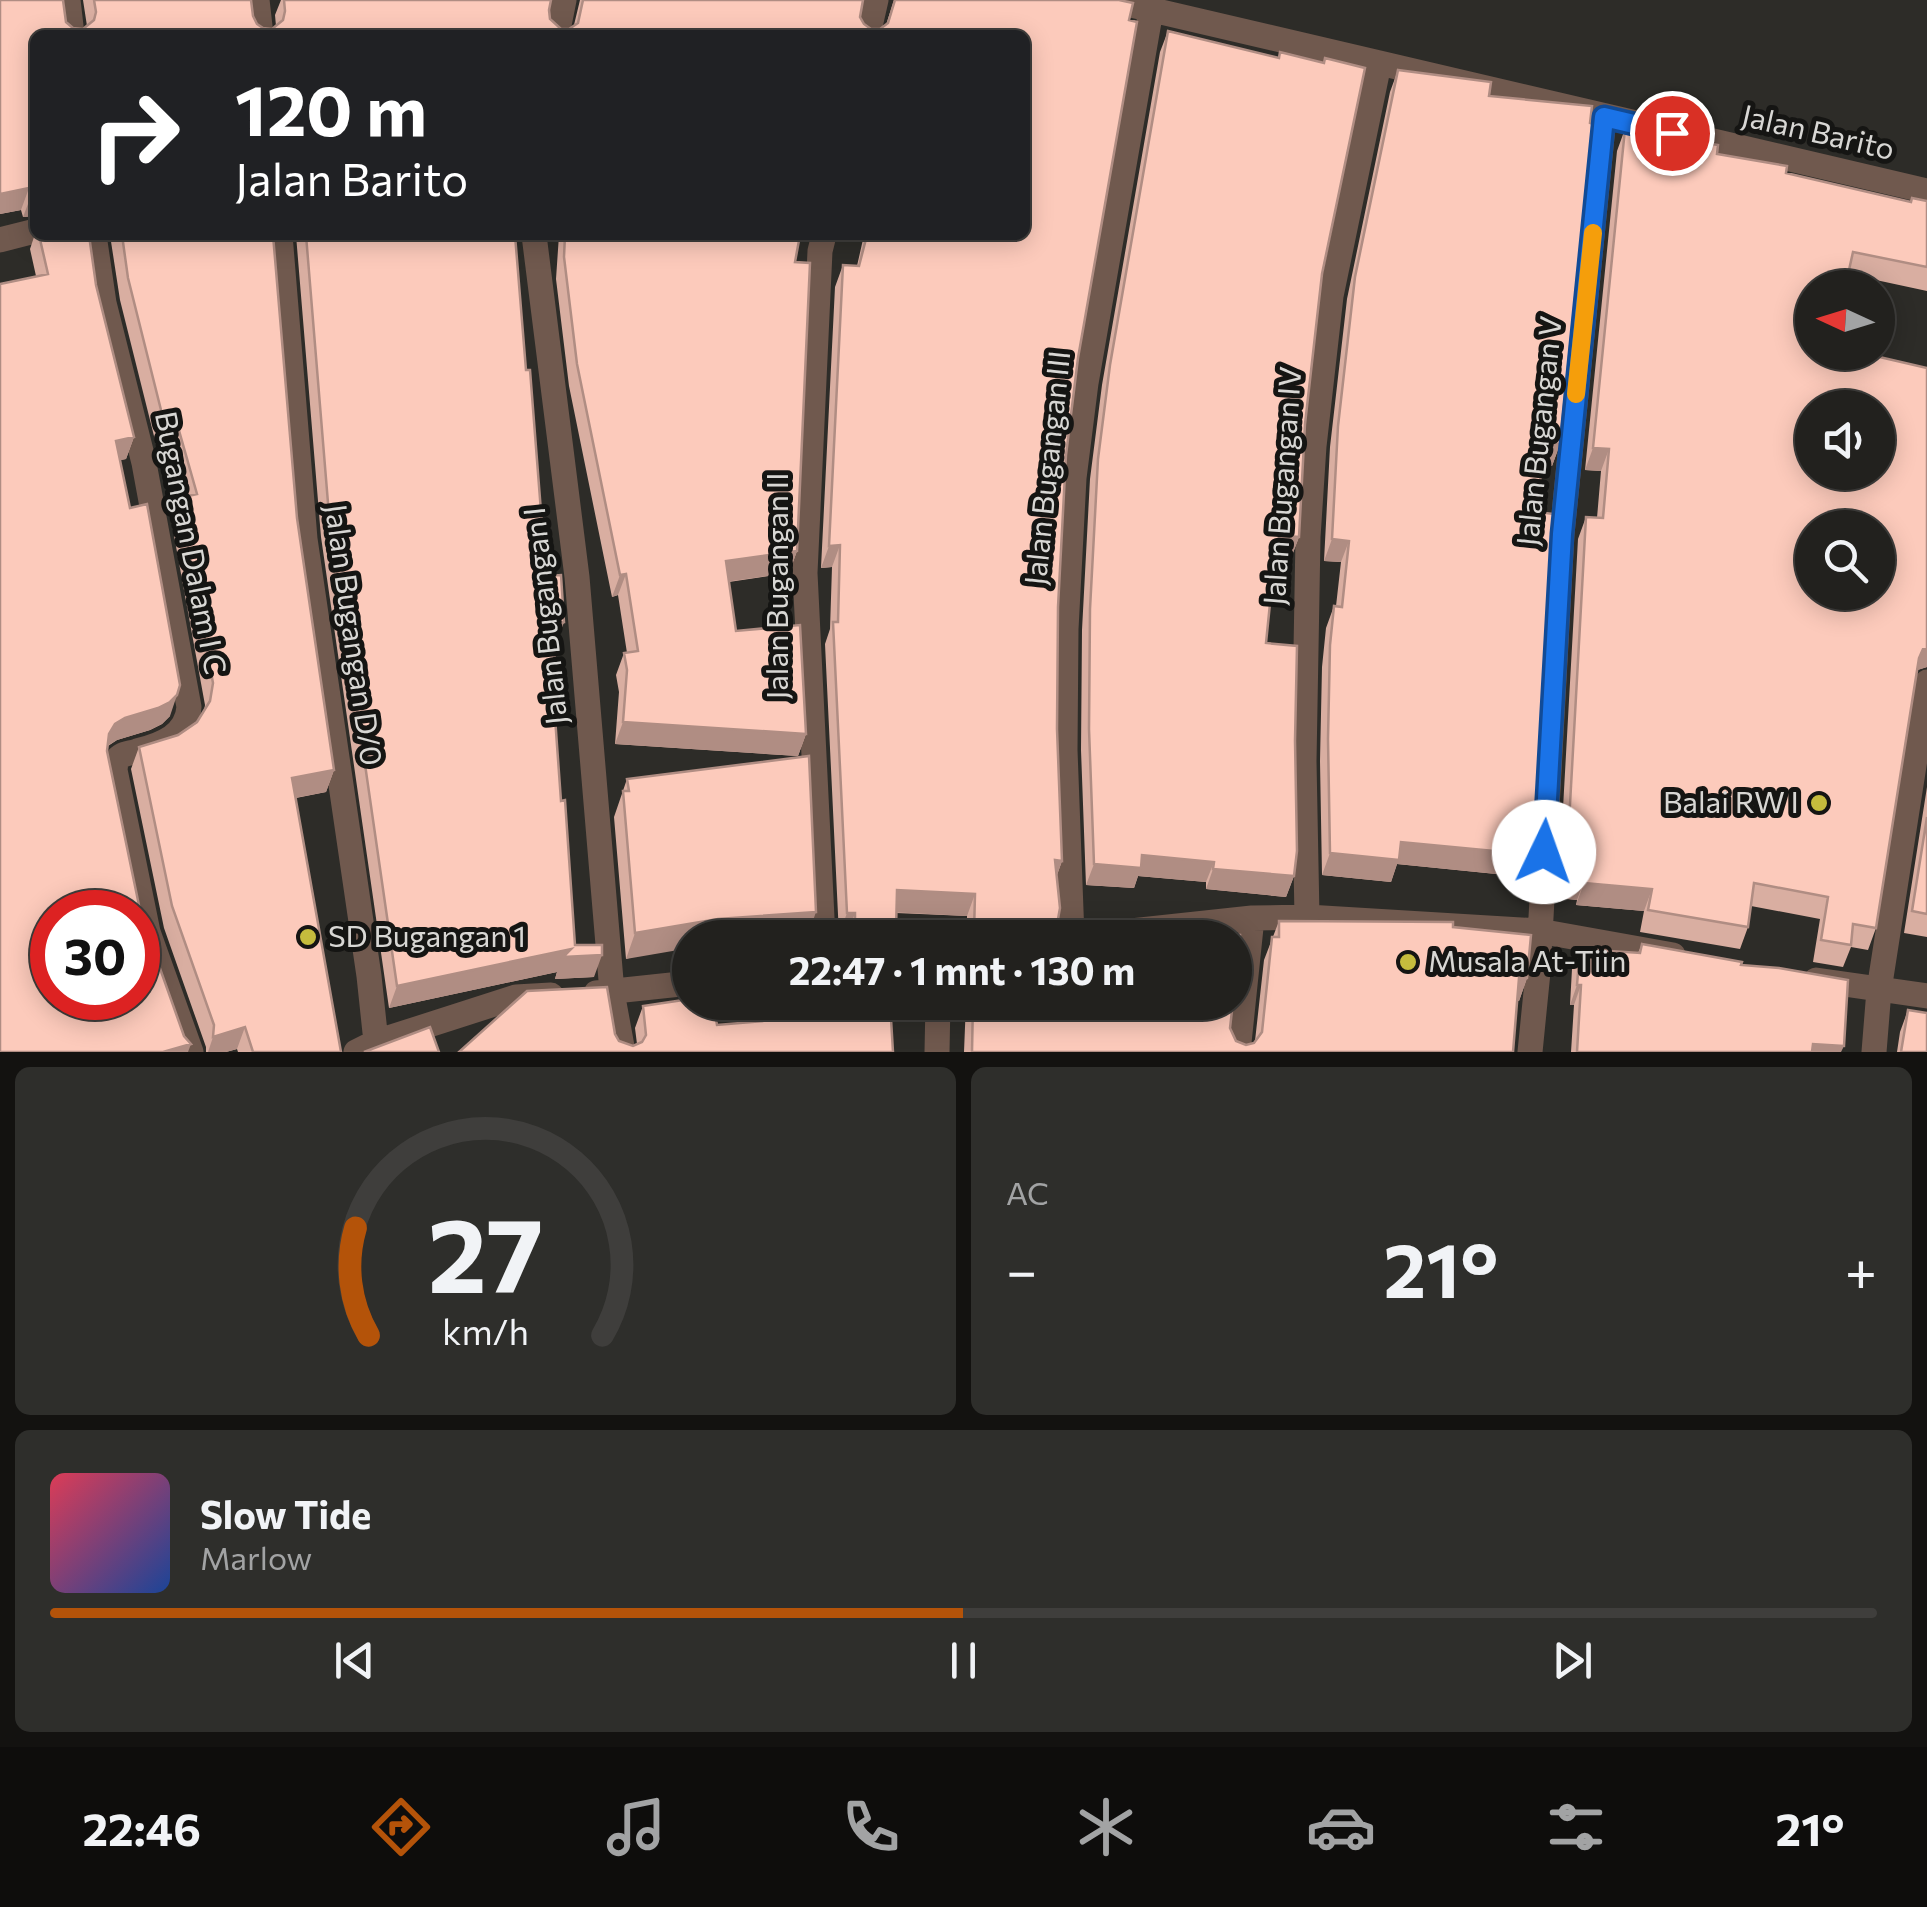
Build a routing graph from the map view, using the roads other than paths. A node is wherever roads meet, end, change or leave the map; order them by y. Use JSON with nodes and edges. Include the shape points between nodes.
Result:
{"nodes":[{"id":1,"x":68,"y":0,"type":"edge"},
{"id":2,"x":257,"y":0,"type":"edge"},
{"id":3,"x":564,"y":0,"type":"edge"},
{"id":4,"x":876,"y":0,"type":"edge"},
{"id":5,"x":1110,"y":0,"type":"edge"},
{"id":6,"x":1151,"y":10,"type":"junction"},
{"id":7,"x":71,"y":30,"type":"edge"},
{"id":8,"x":260,"y":30,"type":"edge"},
{"id":9,"x":558,"y":30,"type":"edge"},
{"id":10,"x":869,"y":30,"type":"edge"},
{"id":11,"x":1379,"y":64,"type":"junction"},
{"id":12,"x":1604,"y":117,"type":"junction"},
{"id":13,"x":1927,"y":191,"type":"edge"},
{"id":14,"x":30,"y":232,"type":"edge"},
{"id":15,"x":0,"y":240,"type":"edge"},
{"id":16,"x":95,"y":240,"type":"edge"},
{"id":17,"x":280,"y":240,"type":"edge"},
{"id":18,"x":535,"y":240,"type":"edge"},
{"id":19,"x":823,"y":240,"type":"edge"},
{"id":20,"x":1927,"y":682,"type":"edge"},
{"id":21,"x":1306,"y":917,"type":"junction"},
{"id":22,"x":1252,"y":918,"type":"junction"},
{"id":23,"x":822,"y":920,"type":"edge"},
{"id":24,"x":1069,"y":920,"type":"edge"},
{"id":25,"x":1233,"y":920,"type":"edge"},
{"id":26,"x":1539,"y":932,"type":"junction"},
{"id":27,"x":1690,"y":958,"type":"edge"},
{"id":28,"x":1784,"y":974,"type":"edge"},
{"id":29,"x":672,"y":985,"type":"edge"},
{"id":30,"x":1879,"y":990,"type":"junction"},
{"id":31,"x":612,"y":992,"type":"junction"},
{"id":32,"x":1927,"y":996,"type":"edge"},
{"id":33,"x":937,"y":1020,"type":"edge"},
{"id":34,"x":366,"y":1047,"type":"edge"},
{"id":35,"x":191,"y":1052,"type":"edge"},
{"id":36,"x":623,"y":1052,"type":"edge"},
{"id":37,"x":936,"y":1052,"type":"edge"},
{"id":38,"x":1238,"y":1052,"type":"edge"},
{"id":39,"x":1530,"y":1052,"type":"edge"},
{"id":40,"x":1874,"y":1052,"type":"edge"}],
"edges":[{"from":1,"to":7,"type":"street"},
{"from":2,"to":8,"type":"street"},
{"from":3,"to":9,"type":"street"},
{"from":4,"to":10,"type":"street"},
{"from":5,"to":6,"type":"street","name":"Jalan Barito"},
{"from":6,"to":11,"type":"street","name":"Jalan Barito"},
{"from":6,"to":24,"type":"street","name":"Jalan Bugangan III","via":[[1074,478],[1066,629]]},
{"from":11,"to":12,"type":"street","name":"Jalan Barito"},
{"from":11,"to":21,"type":"street","name":"Jalan Bugangan IV","via":[[1331,296],[1314,446]]},
{"from":12,"to":13,"type":"street","name":"Jalan Barito"},
{"from":12,"to":26,"type":"street","name":"Jalan Bugangan V","via":[[1562,534]]},
{"from":14,"to":15,"type":"street"},
{"from":16,"to":35,"type":"street","name":"Bugangan Dalam I C","via":[[189,707],[185,725],[170,740],[121,756],[115,770],[148,932]]},
{"from":17,"to":34,"type":"street","name":"Jalan Bugangan D/0","via":[[305,540],[369,976]]},
{"from":18,"to":31,"type":"street","name":"Jalan Bugangan I","via":[[576,578]]},
{"from":19,"to":23,"type":"street","name":"Jalan Bugangan II","via":[[805,573]]},
{"from":20,"to":30,"type":"street"},
{"from":21,"to":22,"type":"street"},
{"from":21,"to":26,"type":"street"},
{"from":22,"to":25,"type":"street"},
{"from":22,"to":38,"type":"street"},
{"from":26,"to":27,"type":"street"},
{"from":26,"to":39,"type":"street","name":"Jalan Bugangan V"},
{"from":28,"to":30,"type":"street"},
{"from":29,"to":31,"type":"street"},
{"from":30,"to":32,"type":"street"},
{"from":30,"to":40,"type":"street"},
{"from":31,"to":34,"type":"street","via":[[516,997]]},
{"from":31,"to":36,"type":"street","name":"Jalan Bugangan I"},
{"from":33,"to":37,"type":"street"}]}
